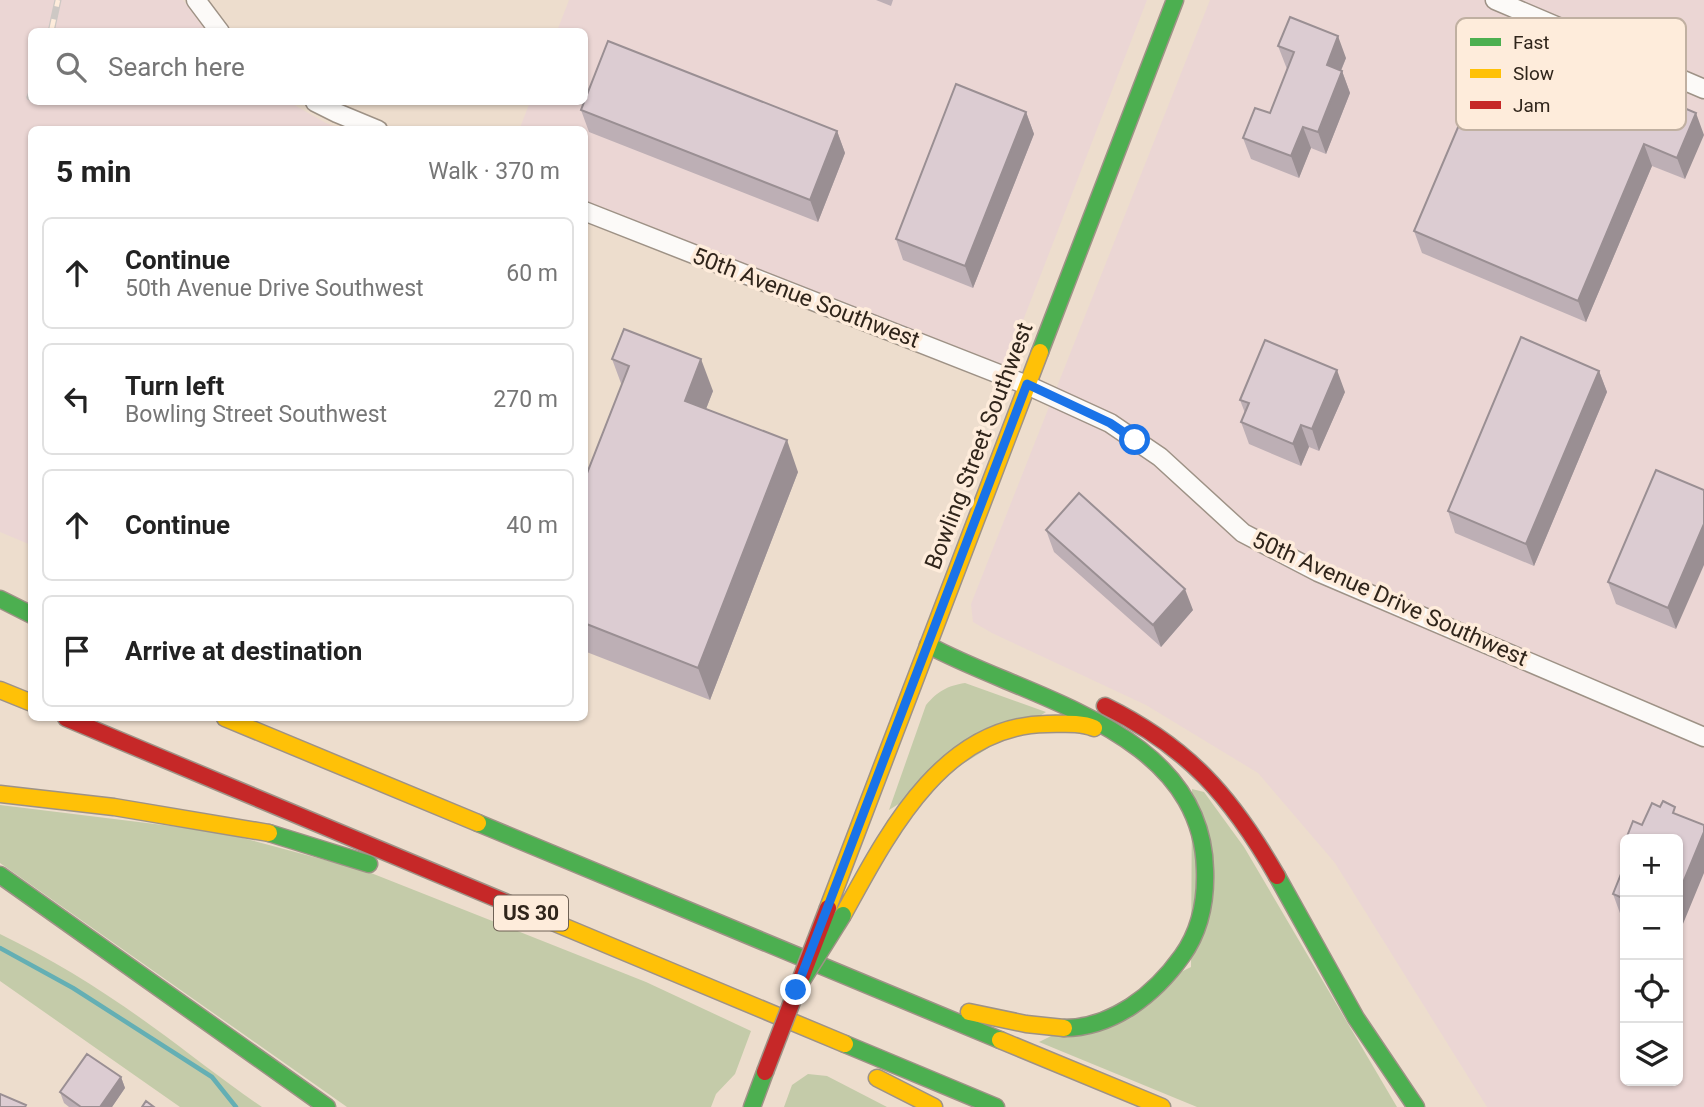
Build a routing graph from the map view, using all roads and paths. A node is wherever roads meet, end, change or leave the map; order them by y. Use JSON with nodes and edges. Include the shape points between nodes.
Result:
{"nodes":[{"id":1,"x":196,"y":0,"type":"edge"},
{"id":2,"x":1175,"y":0,"type":"edge"},
{"id":3,"x":1494,"y":0,"type":"edge"},
{"id":4,"x":1536,"y":18,"type":"edge"},
{"id":5,"x":217,"y":28,"type":"edge"},
{"id":6,"x":1686,"y":81,"type":"edge"},
{"id":7,"x":1704,"y":89,"type":"edge"},
{"id":8,"x":321,"y":105,"type":"edge"},
{"id":9,"x":368,"y":126,"type":"edge"},
{"id":10,"x":588,"y":213,"type":"edge"},
{"id":11,"x":1027,"y":384,"type":"junction"},
{"id":12,"x":0,"y":599,"type":"edge"},
{"id":13,"x":28,"y":613,"type":"edge"},
{"id":14,"x":928,"y":645,"type":"junction"},
{"id":15,"x":0,"y":690,"type":"edge"},
{"id":16,"x":28,"y":701,"type":"edge"},
{"id":17,"x":73,"y":721,"type":"edge"},
{"id":18,"x":232,"y":721,"type":"edge"},
{"id":19,"x":1704,"y":737,"type":"edge"},
{"id":20,"x":1140,"y":749,"type":"junction"},
{"id":21,"x":0,"y":794,"type":"edge"},
{"id":22,"x":0,"y":875,"type":"edge"},
{"id":23,"x":557,"y":924,"type":"junction"},
{"id":24,"x":648,"y":961,"type":"junction"},
{"id":25,"x":796,"y":990,"type":"junction"},
{"id":26,"x":901,"y":998,"type":"junction"},
{"id":27,"x":327,"y":1107,"type":"edge"},
{"id":28,"x":752,"y":1107,"type":"edge"},
{"id":29,"x":934,"y":1107,"type":"edge"},
{"id":30,"x":996,"y":1107,"type":"edge"},
{"id":31,"x":1162,"y":1107,"type":"edge"},
{"id":32,"x":1416,"y":1107,"type":"edge"}],
"edges":[{"from":1,"to":5,"type":"street"},
{"from":2,"to":11,"type":"main road","name":"Bowling Street Southwest"},
{"from":3,"to":4,"type":"street"},
{"from":6,"to":7,"type":"street"},
{"from":8,"to":9,"type":"street"},
{"from":10,"to":11,"type":"street","name":"50th Avenue Southwest"},
{"from":11,"to":14,"type":"main road","name":"Bowling Street Southwest"},
{"from":11,"to":19,"type":"street","name":"50th Avenue Drive Southwest","via":[[1110,423],[1160,457],[1243,533],[1280,553]]},
{"from":12,"to":13,"type":"main road"},
{"from":14,"to":20,"type":"main road","via":[[958,663],[1104,724]]},
{"from":14,"to":25,"type":"main road","name":"Bowling Street Southwest","bridge":true},
{"from":14,"to":32,"type":"main road","via":[[1079,694],[1154,730],[1189,759],[1220,790],[1261,850],[1370,1043]]},
{"from":15,"to":16,"type":"main road"},
{"from":17,"to":23,"type":"main road","number":"US 30"},
{"from":18,"to":26,"type":"main road","number":"US 30"},
{"from":20,"to":25,"type":"main road","bridge":true,"via":[[1087,726],[1043,723],[998,732],[973,744],[928,784],[877,856]]},
{"from":20,"to":26,"type":"main road","via":[[1161,766],[1193,811],[1206,860],[1204,905],[1193,938],[1176,968],[1158,987],[1123,1012],[1084,1026],[1043,1027]]},
{"from":21,"to":23,"type":"main road","via":[[257,829]]},
{"from":22,"to":27,"type":"main road"},
{"from":23,"to":24,"type":"main road","number":"US 30"},
{"from":24,"to":29,"type":"main road"},
{"from":24,"to":30,"type":"main road","number":"US 30"},
{"from":25,"to":28,"type":"main road","bridge":true},
{"from":26,"to":31,"type":"main road","number":"US 30"}]}
